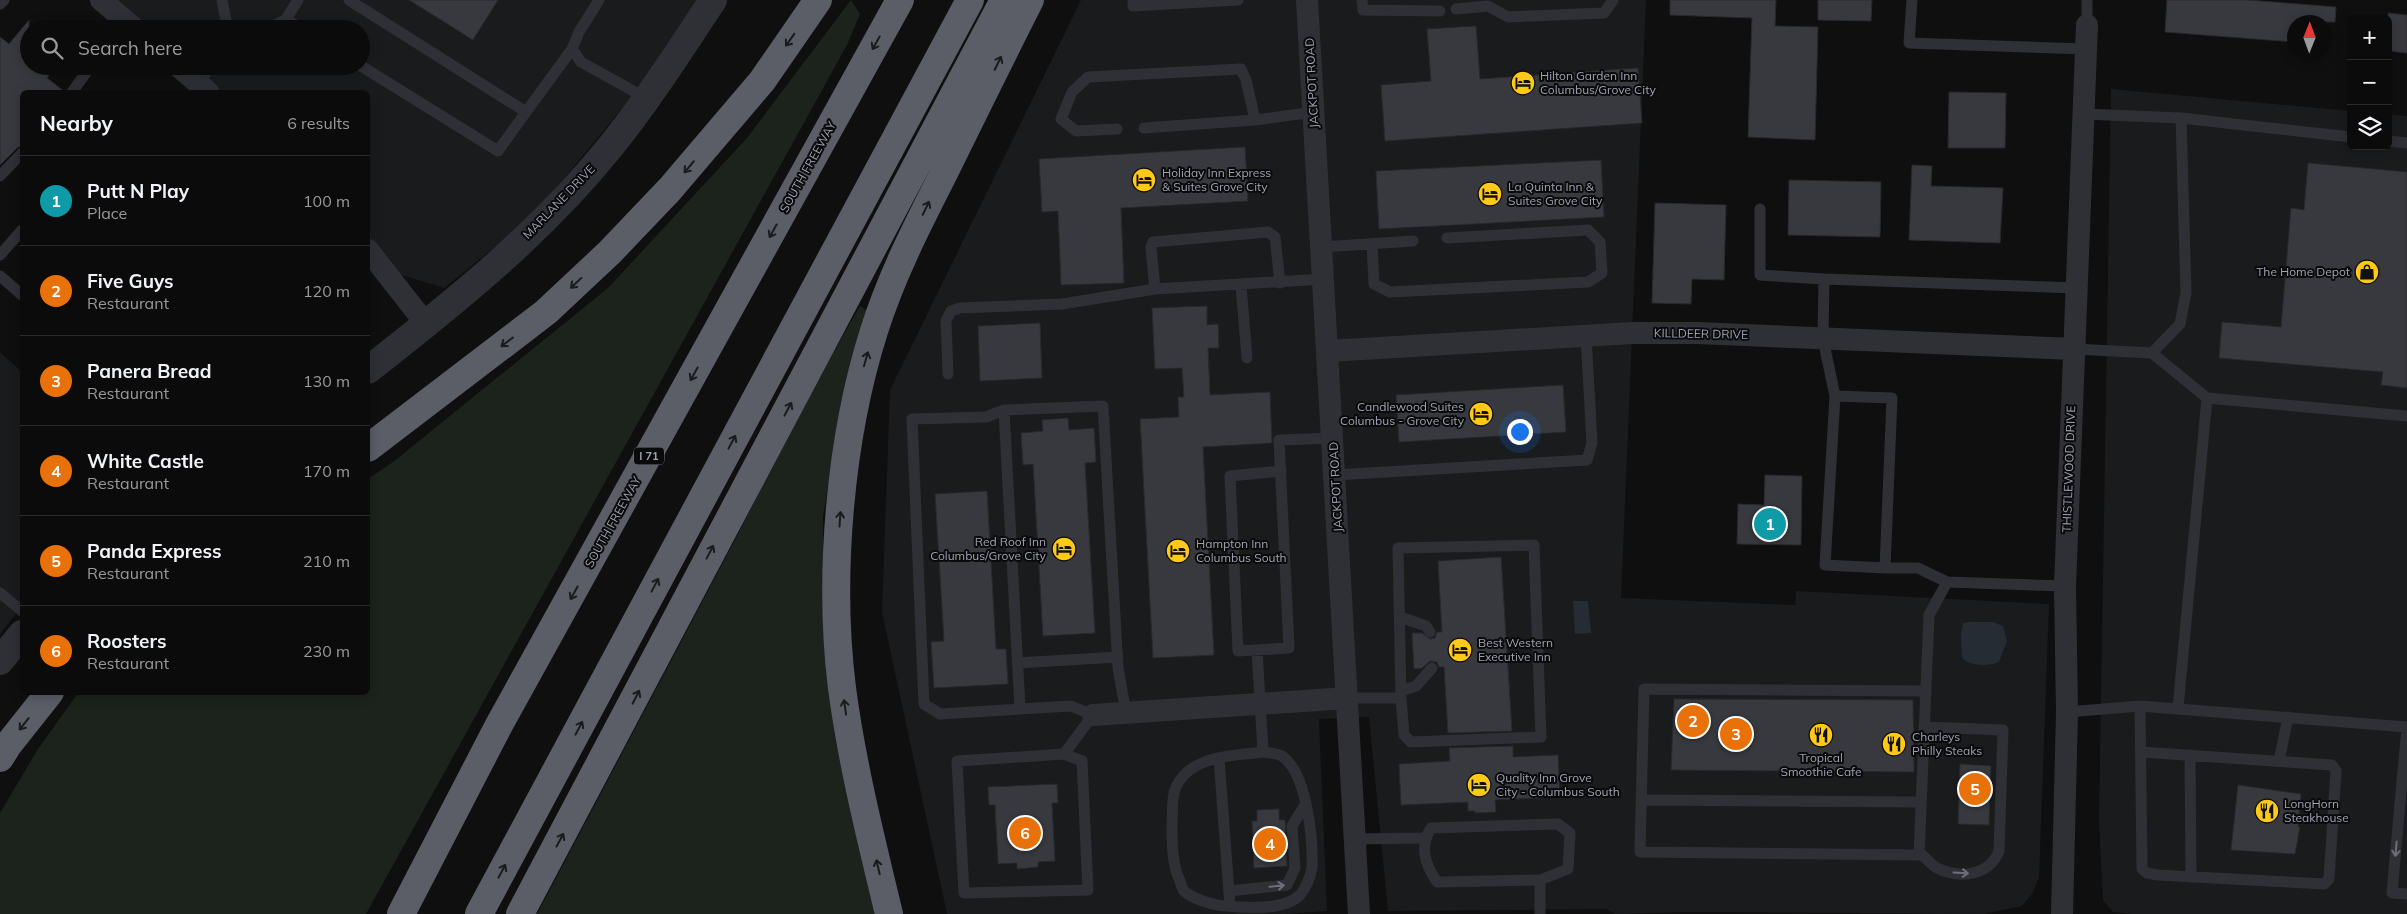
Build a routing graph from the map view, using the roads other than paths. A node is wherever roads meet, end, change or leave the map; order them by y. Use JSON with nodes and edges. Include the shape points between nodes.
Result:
{"nodes":[{"id":1,"x":4,"y":0,"type":"edge"},
{"id":2,"x":101,"y":0,"type":"edge"},
{"id":3,"x":222,"y":0,"type":"edge"},
{"id":4,"x":298,"y":0,"type":"edge"},
{"id":5,"x":349,"y":0,"type":"edge"},
{"id":6,"x":600,"y":0,"type":"edge"},
{"id":7,"x":713,"y":0,"type":"edge"},
{"id":8,"x":818,"y":0,"type":"edge"},
{"id":9,"x":900,"y":0,"type":"edge"},
{"id":10,"x":970,"y":0,"type":"edge"},
{"id":11,"x":1004,"y":0,"type":"edge"},
{"id":12,"x":1030,"y":0,"type":"edge"},
{"id":13,"x":1133,"y":0,"type":"edge"},
{"id":14,"x":1238,"y":0,"type":"edge"},
{"id":15,"x":1308,"y":0,"type":"edge"},
{"id":16,"x":1362,"y":0,"type":"edge"},
{"id":17,"x":1613,"y":0,"type":"edge"},
{"id":18,"x":1912,"y":0,"type":"edge"},
{"id":19,"x":2087,"y":0,"type":"edge"},
{"id":20,"x":0,"y":4,"type":"edge"},
{"id":21,"x":1456,"y":9,"type":"dead end"},
{"id":22,"x":1440,"y":11,"type":"dead end"},
{"id":23,"x":286,"y":19,"type":"edge"},
{"id":24,"x":119,"y":20,"type":"edge"},
{"id":25,"x":226,"y":20,"type":"edge"},
{"id":26,"x":2087,"y":25,"type":"joint"},
{"id":27,"x":572,"y":49,"type":"junction"},
{"id":28,"x":2087,"y":49,"type":"junction"},
{"id":29,"x":370,"y":72,"type":"edge"},
{"id":30,"x":84,"y":75,"type":"edge"},
{"id":31,"x":190,"y":75,"type":"edge"},
{"id":32,"x":203,"y":84,"type":"edge"},
{"id":33,"x":73,"y":90,"type":"edge"},
{"id":34,"x":646,"y":98,"type":"junction"},
{"id":35,"x":526,"y":112,"type":"junction"},
{"id":36,"x":1314,"y":112,"type":"junction"},
{"id":37,"x":2084,"y":114,"type":"junction"},
{"id":38,"x":2181,"y":118,"type":"junction"},
{"id":39,"x":1255,"y":120,"type":"junction"},
{"id":40,"x":1144,"y":128,"type":"dead end"},
{"id":41,"x":1116,"y":129,"type":"dead end"},
{"id":42,"x":2347,"y":137,"type":"edge"},
{"id":43,"x":2392,"y":141,"type":"edge"},
{"id":44,"x":2407,"y":143,"type":"edge"},
{"id":45,"x":20,"y":155,"type":"edge"},
{"id":46,"x":0,"y":176,"type":"edge"},
{"id":47,"x":1760,"y":208,"type":"dead end"},
{"id":48,"x":20,"y":232,"type":"edge"},
{"id":49,"x":1447,"y":238,"type":"dead end"},
{"id":50,"x":1413,"y":240,"type":"dead end"},
{"id":51,"x":1372,"y":244,"type":"junction"},
{"id":52,"x":1322,"y":247,"type":"junction"},
{"id":53,"x":370,"y":253,"type":"edge"},
{"id":54,"x":0,"y":256,"type":"edge"},
{"id":55,"x":0,"y":276,"type":"edge"},
{"id":56,"x":1324,"y":279,"type":"junction"},
{"id":57,"x":1824,"y":279,"type":"junction"},
{"id":58,"x":1280,"y":283,"type":"junction"},
{"id":59,"x":1241,"y":285,"type":"junction"},
{"id":60,"x":2077,"y":288,"type":"junction"},
{"id":61,"x":1155,"y":290,"type":"junction"},
{"id":62,"x":20,"y":294,"type":"edge"},
{"id":63,"x":426,"y":324,"type":"junction"},
{"id":64,"x":1586,"y":336,"type":"junction"},
{"id":65,"x":1823,"y":339,"type":"junction"},
{"id":66,"x":2074,"y":349,"type":"junction"},
{"id":67,"x":1328,"y":350,"type":"junction"},
{"id":68,"x":2152,"y":353,"type":"junction"},
{"id":69,"x":1247,"y":358,"type":"dead end"},
{"id":70,"x":370,"y":368,"type":"edge"},
{"id":71,"x":948,"y":374,"type":"dead end"},
{"id":72,"x":1835,"y":396,"type":"junction"},
{"id":73,"x":2207,"y":398,"type":"junction"},
{"id":74,"x":1004,"y":410,"type":"junction"},
{"id":75,"x":2407,"y":416,"type":"edge"},
{"id":76,"x":1333,"y":438,"type":"junction"},
{"id":77,"x":370,"y":446,"type":"edge"},
{"id":78,"x":1281,"y":472,"type":"junction"},
{"id":79,"x":1335,"y":475,"type":"junction"},
{"id":80,"x":1885,"y":568,"type":"junction"},
{"id":81,"x":1947,"y":582,"type":"junction"},
{"id":82,"x":2065,"y":586,"type":"junction"},
{"id":83,"x":0,"y":593,"type":"edge"},
{"id":84,"x":20,"y":609,"type":"edge"},
{"id":85,"x":1400,"y":617,"type":"junction"},
{"id":86,"x":1430,"y":632,"type":"dead end"},
{"id":87,"x":20,"y":637,"type":"edge"},
{"id":88,"x":1257,"y":650,"type":"junction"},
{"id":89,"x":1118,"y":658,"type":"junction"},
{"id":90,"x":0,"y":662,"type":"edge"},
{"id":91,"x":1017,"y":663,"type":"junction"},
{"id":92,"x":1432,"y":668,"type":"dead end"},
{"id":93,"x":1925,"y":691,"type":"junction"},
{"id":94,"x":1401,"y":694,"type":"junction"},
{"id":95,"x":48,"y":695,"type":"edge"},
{"id":96,"x":1348,"y":698,"type":"junction"},
{"id":97,"x":1260,"y":704,"type":"junction"},
{"id":98,"x":2140,"y":706,"type":"junction"},
{"id":99,"x":1020,"y":708,"type":"junction"},
{"id":100,"x":2178,"y":708,"type":"junction"},
{"id":101,"x":2066,"y":712,"type":"junction"},
{"id":102,"x":1126,"y":713,"type":"junction"},
{"id":103,"x":1093,"y":715,"type":"junction"},
{"id":104,"x":2288,"y":717,"type":"junction"},
{"id":105,"x":1924,"y":727,"type":"junction"},
{"id":106,"x":2407,"y":728,"type":"edge"},
{"id":107,"x":1263,"y":752,"type":"junction"},
{"id":108,"x":2141,"y":752,"type":"junction"},
{"id":109,"x":1064,"y":754,"type":"junction"},
{"id":110,"x":2190,"y":755,"type":"junction"},
{"id":111,"x":0,"y":758,"type":"edge"},
{"id":112,"x":1219,"y":758,"type":"junction"},
{"id":113,"x":2279,"y":761,"type":"junction"},
{"id":114,"x":2405,"y":770,"type":"edge"},
{"id":115,"x":1642,"y":800,"type":"junction"},
{"id":116,"x":1921,"y":802,"type":"junction"},
{"id":117,"x":1305,"y":805,"type":"junction"},
{"id":118,"x":1425,"y":838,"type":"junction"},
{"id":119,"x":1355,"y":839,"type":"junction"},
{"id":120,"x":1919,"y":852,"type":"junction"},
{"id":121,"x":2191,"y":877,"type":"junction"},
{"id":122,"x":1540,"y":880,"type":"junction"},
{"id":123,"x":1229,"y":891,"type":"junction"},
{"id":124,"x":2407,"y":894,"type":"edge"},
{"id":125,"x":1230,"y":906,"type":"junction"},
{"id":126,"x":401,"y":914,"type":"edge"},
{"id":127,"x":479,"y":914,"type":"edge"},
{"id":128,"x":520,"y":914,"type":"edge"},
{"id":129,"x":889,"y":914,"type":"edge"},
{"id":130,"x":1359,"y":914,"type":"edge"},
{"id":131,"x":1540,"y":914,"type":"edge"},
{"id":132,"x":2062,"y":914,"type":"edge"}],
"edges":[{"from":1,"to":20,"type":"lane"},
{"from":2,"to":24,"type":"street"},
{"from":3,"to":25,"type":"lane"},
{"from":4,"to":23,"type":"lane"},
{"from":5,"to":35,"type":"lane"},
{"from":6,"to":27,"type":"lane","via":[[578,32]]},
{"from":7,"to":34,"type":"street","name":"MARLANE DRIVE"},
{"from":8,"to":77,"type":"highway","one_way":true,"via":[[762,81],[670,189],[610,252],[546,312]]},
{"from":9,"to":126,"type":"highway","name":"SOUTH FREEWAY","number":"I 71","one_way":true,"via":[[499,725]]},
{"from":127,"to":10,"type":"highway","one_way":true},
{"from":128,"to":11,"type":"highway","one_way":true},
{"from":129,"to":12,"type":"highway","one_way":true,"via":[[848,729],[837,633],[836,568],[840,510],[854,401],[874,329],[910,241]]},
{"from":13,"to":14,"type":"lane","via":[[1133,6]]},
{"from":15,"to":36,"type":"street","name":"JACKPOT ROAD"},
{"from":16,"to":22,"type":"lane","via":[[1362,10]]},
{"from":17,"to":21,"type":"lane","via":[[1604,13],[1508,18],[1488,6]]},
{"from":18,"to":28,"type":"lane","via":[[1909,43]]},
{"from":19,"to":26,"type":"lane"},
{"from":26,"to":28,"type":"street","name":"THISTLEWOOD DRIVE"},
{"from":27,"to":34,"type":"lane","via":[[581,62]]},
{"from":27,"to":35,"type":"lane"},
{"from":28,"to":37,"type":"street","name":"THISTLEWOOD DRIVE"},
{"from":29,"to":35,"type":"lane","via":[[498,151]]},
{"from":30,"to":33,"type":"lane"},
{"from":31,"to":32,"type":"street"},
{"from":34,"to":63,"type":"street","name":"MARLANE DRIVE","via":[[570,193],[507,256]]},
{"from":36,"to":39,"type":"lane"},
{"from":36,"to":52,"type":"street","name":"JACKPOT ROAD"},
{"from":37,"to":38,"type":"lane"},
{"from":37,"to":60,"type":"street","name":"THISTLEWOOD DRIVE"},
{"from":38,"to":42,"type":"lane"},
{"from":38,"to":68,"type":"lane","via":[[2186,293],[2180,324]]},
{"from":39,"to":40,"type":"lane"},
{"from":39,"to":41,"type":"lane","via":[[1241,69],[1088,77],[1072,92],[1061,119],[1076,131]]},
{"from":43,"to":44,"type":"lane"},
{"from":45,"to":46,"type":"lane"},
{"from":47,"to":57,"type":"lane","via":[[1760,275]]},
{"from":48,"to":54,"type":"lane"},
{"from":49,"to":51,"type":"lane","via":[[1588,230],[1600,242],[1602,273],[1588,282],[1390,292],[1374,284]]},
{"from":50,"to":51,"type":"lane"},
{"from":51,"to":52,"type":"lane"},
{"from":52,"to":56,"type":"street","name":"JACKPOT ROAD"},
{"from":53,"to":63,"type":"street"},
{"from":55,"to":62,"type":"lane"},
{"from":56,"to":58,"type":"lane"},
{"from":56,"to":67,"type":"street","name":"JACKPOT ROAD"},
{"from":57,"to":60,"type":"lane"},
{"from":57,"to":65,"type":"lane"},
{"from":58,"to":59,"type":"lane"},
{"from":58,"to":61,"type":"lane","via":[[1275,237],[1268,232],[1156,240],[1151,247]]},
{"from":59,"to":61,"type":"lane"},
{"from":59,"to":69,"type":"lane"},
{"from":60,"to":66,"type":"street","name":"THISTLEWOOD DRIVE"},
{"from":61,"to":71,"type":"lane","via":[[1062,304],[960,308],[952,312],[946,321]]},
{"from":63,"to":70,"type":"street","name":"MARLANE DRIVE"},
{"from":64,"to":65,"type":"street","name":"KILLDEER DRIVE","via":[[1698,333]]},
{"from":64,"to":67,"type":"street","name":"KILLDEER DRIVE"},
{"from":64,"to":79,"type":"lane","via":[[1592,443],[1587,460]]},
{"from":65,"to":66,"type":"street","name":"KILLDEER DRIVE"},
{"from":65,"to":72,"type":"lane"},
{"from":66,"to":68,"type":"lane"},
{"from":66,"to":82,"type":"street","name":"THISTLEWOOD DRIVE"},
{"from":67,"to":76,"type":"street","name":"JACKPOT ROAD"},
{"from":68,"to":73,"type":"lane"},
{"from":72,"to":80,"type":"lane","via":[[1892,398]]},
{"from":72,"to":80,"type":"lane","via":[[1825,565]]},
{"from":73,"to":75,"type":"lane"},
{"from":73,"to":100,"type":"lane"},
{"from":74,"to":89,"type":"lane","via":[[1103,406]]},
{"from":74,"to":91,"type":"lane"},
{"from":74,"to":99,"type":"lane","via":[[986,417],[912,419],[924,704],[940,714]]},
{"from":76,"to":78,"type":"lane","via":[[1280,440]]},
{"from":76,"to":79,"type":"street","name":"JACKPOT ROAD"},
{"from":78,"to":88,"type":"lane","via":[[1289,648]]},
{"from":78,"to":88,"type":"lane","via":[[1230,476],[1238,650]]},
{"from":79,"to":96,"type":"street","name":"JACKPOT ROAD"},
{"from":80,"to":81,"type":"lane","via":[[1918,568]]},
{"from":81,"to":82,"type":"lane"},
{"from":81,"to":93,"type":"lane","via":[[1929,616]]},
{"from":82,"to":101,"type":"street","name":"THISTLEWOOD DRIVE"},
{"from":83,"to":84,"type":"lane"},
{"from":85,"to":86,"type":"lane","via":[[1426,626]]},
{"from":85,"to":94,"type":"lane"},
{"from":85,"to":94,"type":"lane","via":[[1398,548],[1534,544],[1541,737],[1411,742],[1404,735]]},
{"from":87,"to":90,"type":"street"},
{"from":88,"to":97,"type":"lane"},
{"from":89,"to":91,"type":"lane"},
{"from":89,"to":102,"type":"lane"},
{"from":91,"to":99,"type":"lane"},
{"from":92,"to":94,"type":"lane","via":[[1416,686]]},
{"from":93,"to":105,"type":"lane"},
{"from":93,"to":115,"type":"lane","via":[[1644,690]]},
{"from":94,"to":96,"type":"lane"},
{"from":95,"to":111,"type":"highway","one_way":true},
{"from":96,"to":97,"type":"street"},
{"from":96,"to":119,"type":"street","name":"JACKPOT ROAD"},
{"from":97,"to":102,"type":"street"},
{"from":97,"to":107,"type":"lane"},
{"from":98,"to":100,"type":"lane"},
{"from":98,"to":101,"type":"lane"},
{"from":98,"to":108,"type":"lane"},
{"from":99,"to":103,"type":"lane","via":[[1071,706]]},
{"from":100,"to":104,"type":"lane"},
{"from":101,"to":132,"type":"street","name":"THISTLEWOOD DRIVE"},
{"from":102,"to":103,"type":"street"},
{"from":103,"to":109,"type":"lane"},
{"from":104,"to":106,"type":"lane"},
{"from":104,"to":113,"type":"lane"},
{"from":105,"to":116,"type":"lane"},
{"from":120,"to":105,"type":"lane","one_way":true,"via":[[1936,868],[1977,873],[1990,865],[1999,850],[2003,730]]},
{"from":106,"to":114,"type":"lane"},
{"from":107,"to":112,"type":"lane"},
{"from":107,"to":117,"type":"lane","via":[[1281,756],[1293,770]]},
{"from":108,"to":110,"type":"lane"},
{"from":108,"to":121,"type":"lane","via":[[2142,869],[2158,876]]},
{"from":109,"to":109,"type":"lane","via":[[957,760],[964,893],[1088,890],[1082,761]]},
{"from":110,"to":113,"type":"lane"},
{"from":110,"to":121,"type":"lane"},
{"from":112,"to":123,"type":"lane"},
{"from":112,"to":125,"type":"lane","via":[[1209,759],[1188,770],[1176,788],[1172,836],[1176,873],[1184,891],[1215,906]]},
{"from":113,"to":121,"type":"lane","via":[[2332,765],[2336,771],[2329,879],[2324,884]]},
{"from":114,"to":124,"type":"lane","one_way":true,"via":[[2392,893]]},
{"from":115,"to":116,"type":"lane"},
{"from":115,"to":120,"type":"lane","via":[[1640,852],[1919,855]]},
{"from":116,"to":120,"type":"lane"},
{"from":123,"to":117,"type":"lane","one_way":true,"via":[[1287,885],[1295,868],[1292,826]]},
{"from":117,"to":125,"type":"lane","via":[[1312,869],[1299,896],[1285,903],[1253,908]]},
{"from":118,"to":119,"type":"lane"},
{"from":118,"to":122,"type":"lane","via":[[1426,865],[1437,882]]},
{"from":118,"to":122,"type":"lane","via":[[1432,828],[1558,824],[1570,833],[1568,869]]},
{"from":119,"to":130,"type":"street","name":"JACKPOT ROAD"},
{"from":122,"to":131,"type":"lane"},
{"from":123,"to":125,"type":"lane"}]}
